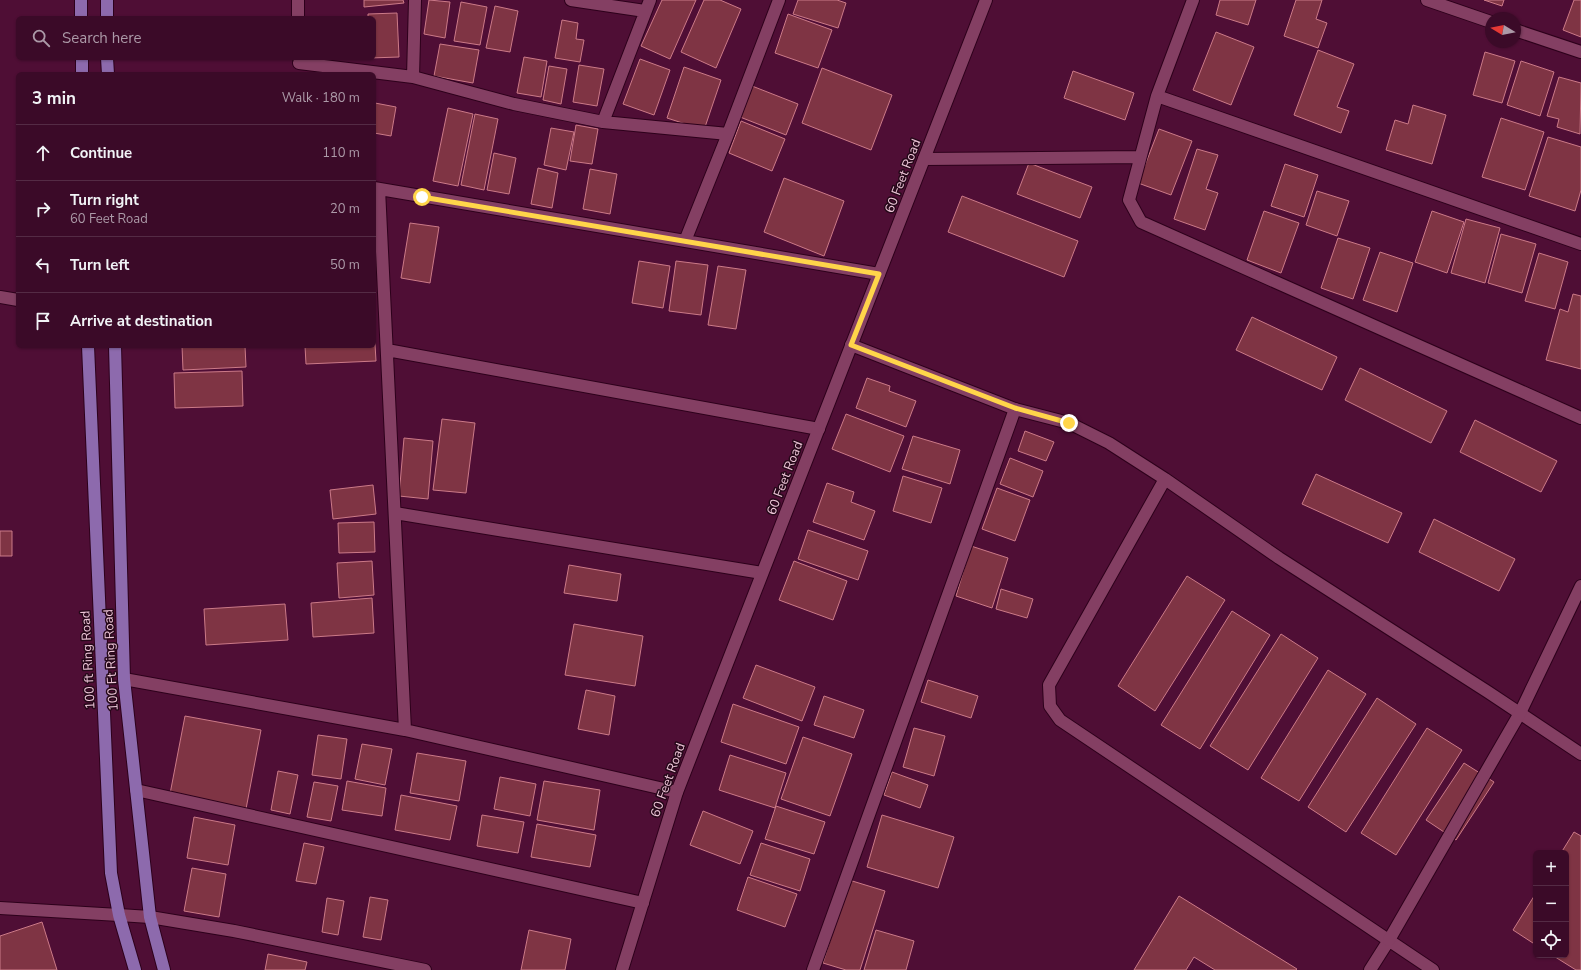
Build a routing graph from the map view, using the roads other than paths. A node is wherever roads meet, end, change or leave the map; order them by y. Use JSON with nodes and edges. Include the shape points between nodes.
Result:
{"nodes":[{"id":1,"x":81,"y":0,"type":"edge"},
{"id":2,"x":107,"y":0,"type":"edge"},
{"id":3,"x":298,"y":0,"type":"edge"},
{"id":4,"x":415,"y":0,"type":"edge"},
{"id":5,"x":571,"y":0,"type":"edge"},
{"id":6,"x":779,"y":0,"type":"edge"},
{"id":7,"x":986,"y":0,"type":"edge"},
{"id":8,"x":1193,"y":0,"type":"edge"},
{"id":9,"x":1427,"y":0,"type":"edge"},
{"id":10,"x":647,"y":6,"type":"edge"},
{"id":11,"x":81,"y":16,"type":"edge"},
{"id":12,"x":107,"y":16,"type":"edge"},
{"id":13,"x":298,"y":16,"type":"edge"},
{"id":14,"x":1485,"y":20,"type":"edge"},
{"id":15,"x":1521,"y":32,"type":"edge"},
{"id":16,"x":1581,"y":52,"type":"edge"},
{"id":17,"x":82,"y":60,"type":"edge"},
{"id":18,"x":107,"y":60,"type":"edge"},
{"id":19,"x":299,"y":65,"type":"edge"},
{"id":20,"x":82,"y":72,"type":"edge"},
{"id":21,"x":108,"y":72,"type":"edge"},
{"id":22,"x":366,"y":72,"type":"edge"},
{"id":23,"x":376,"y":73,"type":"edge"},
{"id":24,"x":413,"y":77,"type":"junction"},
{"id":25,"x":1157,"y":96,"type":"junction"},
{"id":26,"x":603,"y":122,"type":"junction"},
{"id":27,"x":728,"y":134,"type":"junction"},
{"id":28,"x":1140,"y":158,"type":"junction"},
{"id":29,"x":924,"y":159,"type":"junction"},
{"id":30,"x":376,"y":188,"type":"edge"},
{"id":31,"x":685,"y":241,"type":"junction"},
{"id":32,"x":1581,"y":244,"type":"edge"},
{"id":33,"x":879,"y":274,"type":"junction"},
{"id":34,"x":0,"y":297,"type":"edge"},
{"id":35,"x":16,"y":300,"type":"edge"},
{"id":36,"x":851,"y":345,"type":"junction"},
{"id":37,"x":88,"y":348,"type":"edge"},
{"id":38,"x":115,"y":348,"type":"edge"},
{"id":39,"x":387,"y":350,"type":"junction"},
{"id":40,"x":1015,"y":408,"type":"junction"},
{"id":41,"x":1581,"y":418,"type":"edge"},
{"id":42,"x":819,"y":429,"type":"junction"},
{"id":43,"x":1165,"y":479,"type":"junction"},
{"id":44,"x":395,"y":513,"type":"junction"},
{"id":45,"x":762,"y":574,"type":"junction"},
{"id":46,"x":1581,"y":586,"type":"edge"},
{"id":47,"x":124,"y":678,"type":"junction"},
{"id":48,"x":1520,"y":713,"type":"junction"},
{"id":49,"x":405,"y":730,"type":"junction"},
{"id":50,"x":1581,"y":754,"type":"edge"},
{"id":51,"x":136,"y":790,"type":"junction"},
{"id":52,"x":677,"y":792,"type":"junction"},
{"id":53,"x":643,"y":903,"type":"junction"},
{"id":54,"x":0,"y":908,"type":"edge"},
{"id":55,"x":119,"y":915,"type":"junction"},
{"id":56,"x":150,"y":917,"type":"junction"},
{"id":57,"x":1389,"y":940,"type":"junction"},
{"id":58,"x":135,"y":970,"type":"edge"},
{"id":59,"x":164,"y":970,"type":"edge"},
{"id":60,"x":425,"y":970,"type":"edge"},
{"id":61,"x":622,"y":970,"type":"edge"},
{"id":62,"x":813,"y":970,"type":"edge"},
{"id":63,"x":1370,"y":970,"type":"edge"},
{"id":64,"x":1433,"y":970,"type":"edge"}],
"edges":[{"from":1,"to":11,"type":"main road"},
{"from":2,"to":12,"type":"main road"},
{"from":3,"to":13,"type":"street"},
{"from":4,"to":24,"type":"street"},
{"from":5,"to":10,"type":"street"},
{"from":6,"to":27,"type":"street"},
{"from":7,"to":29,"type":"street","name":"60 Feet Road"},
{"from":8,"to":25,"type":"street"},
{"from":9,"to":14,"type":"street"},
{"from":10,"to":26,"type":"street"},
{"from":15,"to":16,"type":"street"},
{"from":17,"to":20,"type":"main road"},
{"from":18,"to":21,"type":"main road"},
{"from":19,"to":22,"type":"street"},
{"from":23,"to":24,"type":"street"},
{"from":24,"to":26,"type":"street","via":[[514,104]]},
{"from":25,"to":28,"type":"street"},
{"from":25,"to":32,"type":"street"},
{"from":26,"to":27,"type":"street"},
{"from":27,"to":31,"type":"street"},
{"from":28,"to":29,"type":"street"},
{"from":28,"to":41,"type":"street","via":[[1129,200],[1141,222]]},
{"from":29,"to":33,"type":"street","name":"60 Feet Road"},
{"from":30,"to":31,"type":"street"},
{"from":30,"to":39,"type":"street"},
{"from":31,"to":33,"type":"street"},
{"from":33,"to":36,"type":"street","name":"60 Feet Road"},
{"from":34,"to":35,"type":"street"},
{"from":36,"to":40,"type":"street"},
{"from":36,"to":42,"type":"street","name":"60 Feet Road"},
{"from":37,"to":55,"type":"main road","name":"100 ft Ring Road","via":[[111,873]]},
{"from":38,"to":47,"type":"main road","name":"100 Ft Ring Road"},
{"from":39,"to":42,"type":"street"},
{"from":39,"to":44,"type":"street"},
{"from":40,"to":43,"type":"street","via":[[1069,423],[1109,443]]},
{"from":40,"to":62,"type":"street"},
{"from":42,"to":45,"type":"street","name":"60 Feet Road"},
{"from":43,"to":48,"type":"street","via":[[1280,558]]},
{"from":43,"to":57,"type":"street","via":[[1049,685],[1050,706],[1060,720]]},
{"from":44,"to":45,"type":"street"},
{"from":44,"to":49,"type":"street"},
{"from":45,"to":52,"type":"street","name":"60 Feet Road"},
{"from":46,"to":48,"type":"street"},
{"from":47,"to":49,"type":"street"},
{"from":47,"to":51,"type":"main road","name":"100 Ft Ring Road"},
{"from":48,"to":50,"type":"street"},
{"from":48,"to":57,"type":"street"},
{"from":49,"to":52,"type":"street"},
{"from":51,"to":53,"type":"street"},
{"from":51,"to":56,"type":"main road","name":"100 Ft Ring Road"},
{"from":52,"to":53,"type":"street","name":"60 Feet Road"},
{"from":53,"to":61,"type":"street","name":"60 Feet Road"},
{"from":54,"to":55,"type":"street"},
{"from":55,"to":56,"type":"street"},
{"from":55,"to":58,"type":"main road","name":"100 ft Ring Road"},
{"from":56,"to":59,"type":"main road","name":"100 Ft Ring Road"},
{"from":56,"to":60,"type":"street","via":[[234,931]]},
{"from":57,"to":63,"type":"street"},
{"from":57,"to":64,"type":"street"}]}
